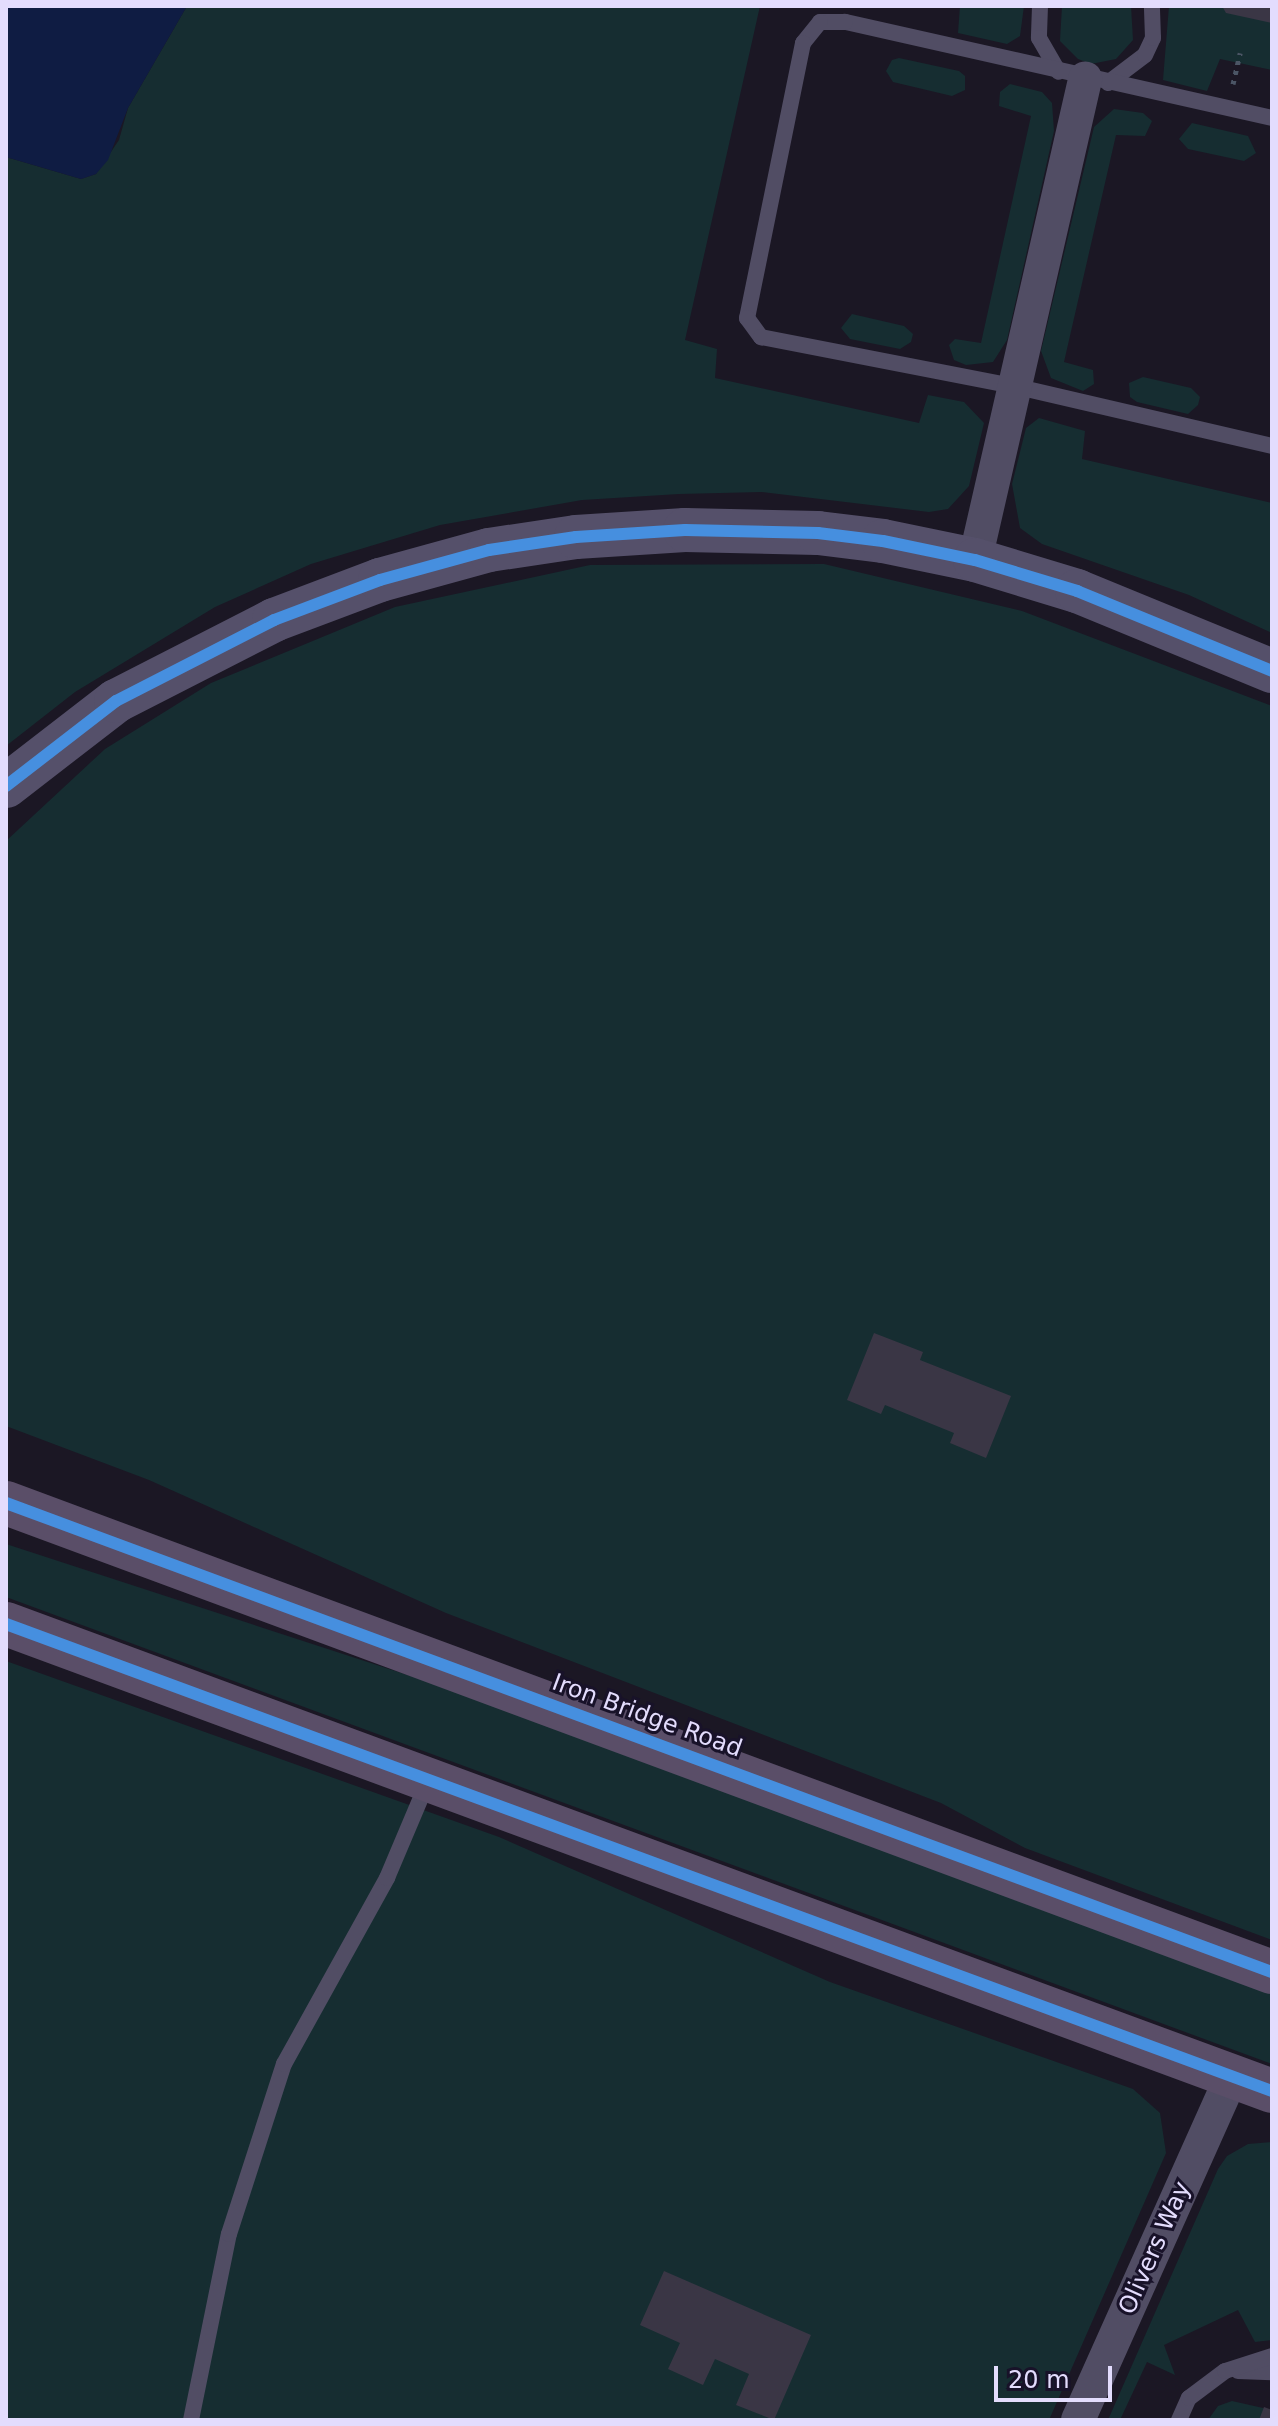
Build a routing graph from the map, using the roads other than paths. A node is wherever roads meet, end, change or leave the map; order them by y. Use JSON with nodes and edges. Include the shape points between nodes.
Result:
{"nodes":[{"id":1,"x":1040,"y":6,"type":"edge"},
{"id":2,"x":1152,"y":6,"type":"edge"},
{"id":3,"x":1084,"y":78,"type":"junction"},
{"id":4,"x":1272,"y":118,"type":"edge"},
{"id":5,"x":1014,"y":386,"type":"junction"},
{"id":6,"x":1272,"y":446,"type":"edge"},
{"id":7,"x":975,"y":560,"type":"junction"},
{"id":8,"x":1272,"y":671,"type":"edge"},
{"id":9,"x":6,"y":786,"type":"edge"},
{"id":10,"x":6,"y":1503,"type":"edge"},
{"id":11,"x":6,"y":1624,"type":"edge"},
{"id":12,"x":428,"y":1780,"type":"junction"},
{"id":13,"x":1272,"y":1972,"type":"edge"},
{"id":14,"x":1252,"y":2083,"type":"edge"},
{"id":15,"x":1272,"y":2356,"type":"edge"},
{"id":16,"x":1225,"y":2371,"type":"junction"},
{"id":17,"x":1272,"y":2372,"type":"edge"},
{"id":18,"x":191,"y":2420,"type":"edge"},
{"id":19,"x":1078,"y":2420,"type":"edge"},
{"id":20,"x":1179,"y":2420,"type":"edge"}],
"edges":[{"from":1,"to":3,"type":"lane","via":[[1039,38]]},
{"from":2,"to":3,"type":"lane","via":[[1153,38],[1145,55]]},
{"from":3,"to":4,"type":"lane"},
{"from":3,"to":5,"type":"street"},
{"from":3,"to":5,"type":"lane","via":[[845,22],[820,22],[803,43],[747,318],[761,337]]},
{"from":5,"to":6,"type":"lane"},
{"from":5,"to":7,"type":"street"},
{"from":7,"to":8,"type":"street","via":[[1077,591]]},
{"from":7,"to":9,"type":"street","via":[[818,533],[715,530],[576,537],[489,550],[380,580],[274,620],[173,668],[116,701]]},
{"from":10,"to":13,"type":"main road","name":"Iron Bridge Road"},
{"from":11,"to":12,"type":"main road"},
{"from":12,"to":14,"type":"main road"},
{"from":12,"to":18,"type":"lane","via":[[387,1878],[284,2064],[232,2219]]},
{"from":14,"to":19,"type":"street","name":"Olivers Way"},
{"from":15,"to":16,"type":"lane"},
{"from":16,"to":17,"type":"lane"},
{"from":16,"to":20,"type":"lane","via":[[1189,2398]]}]}
